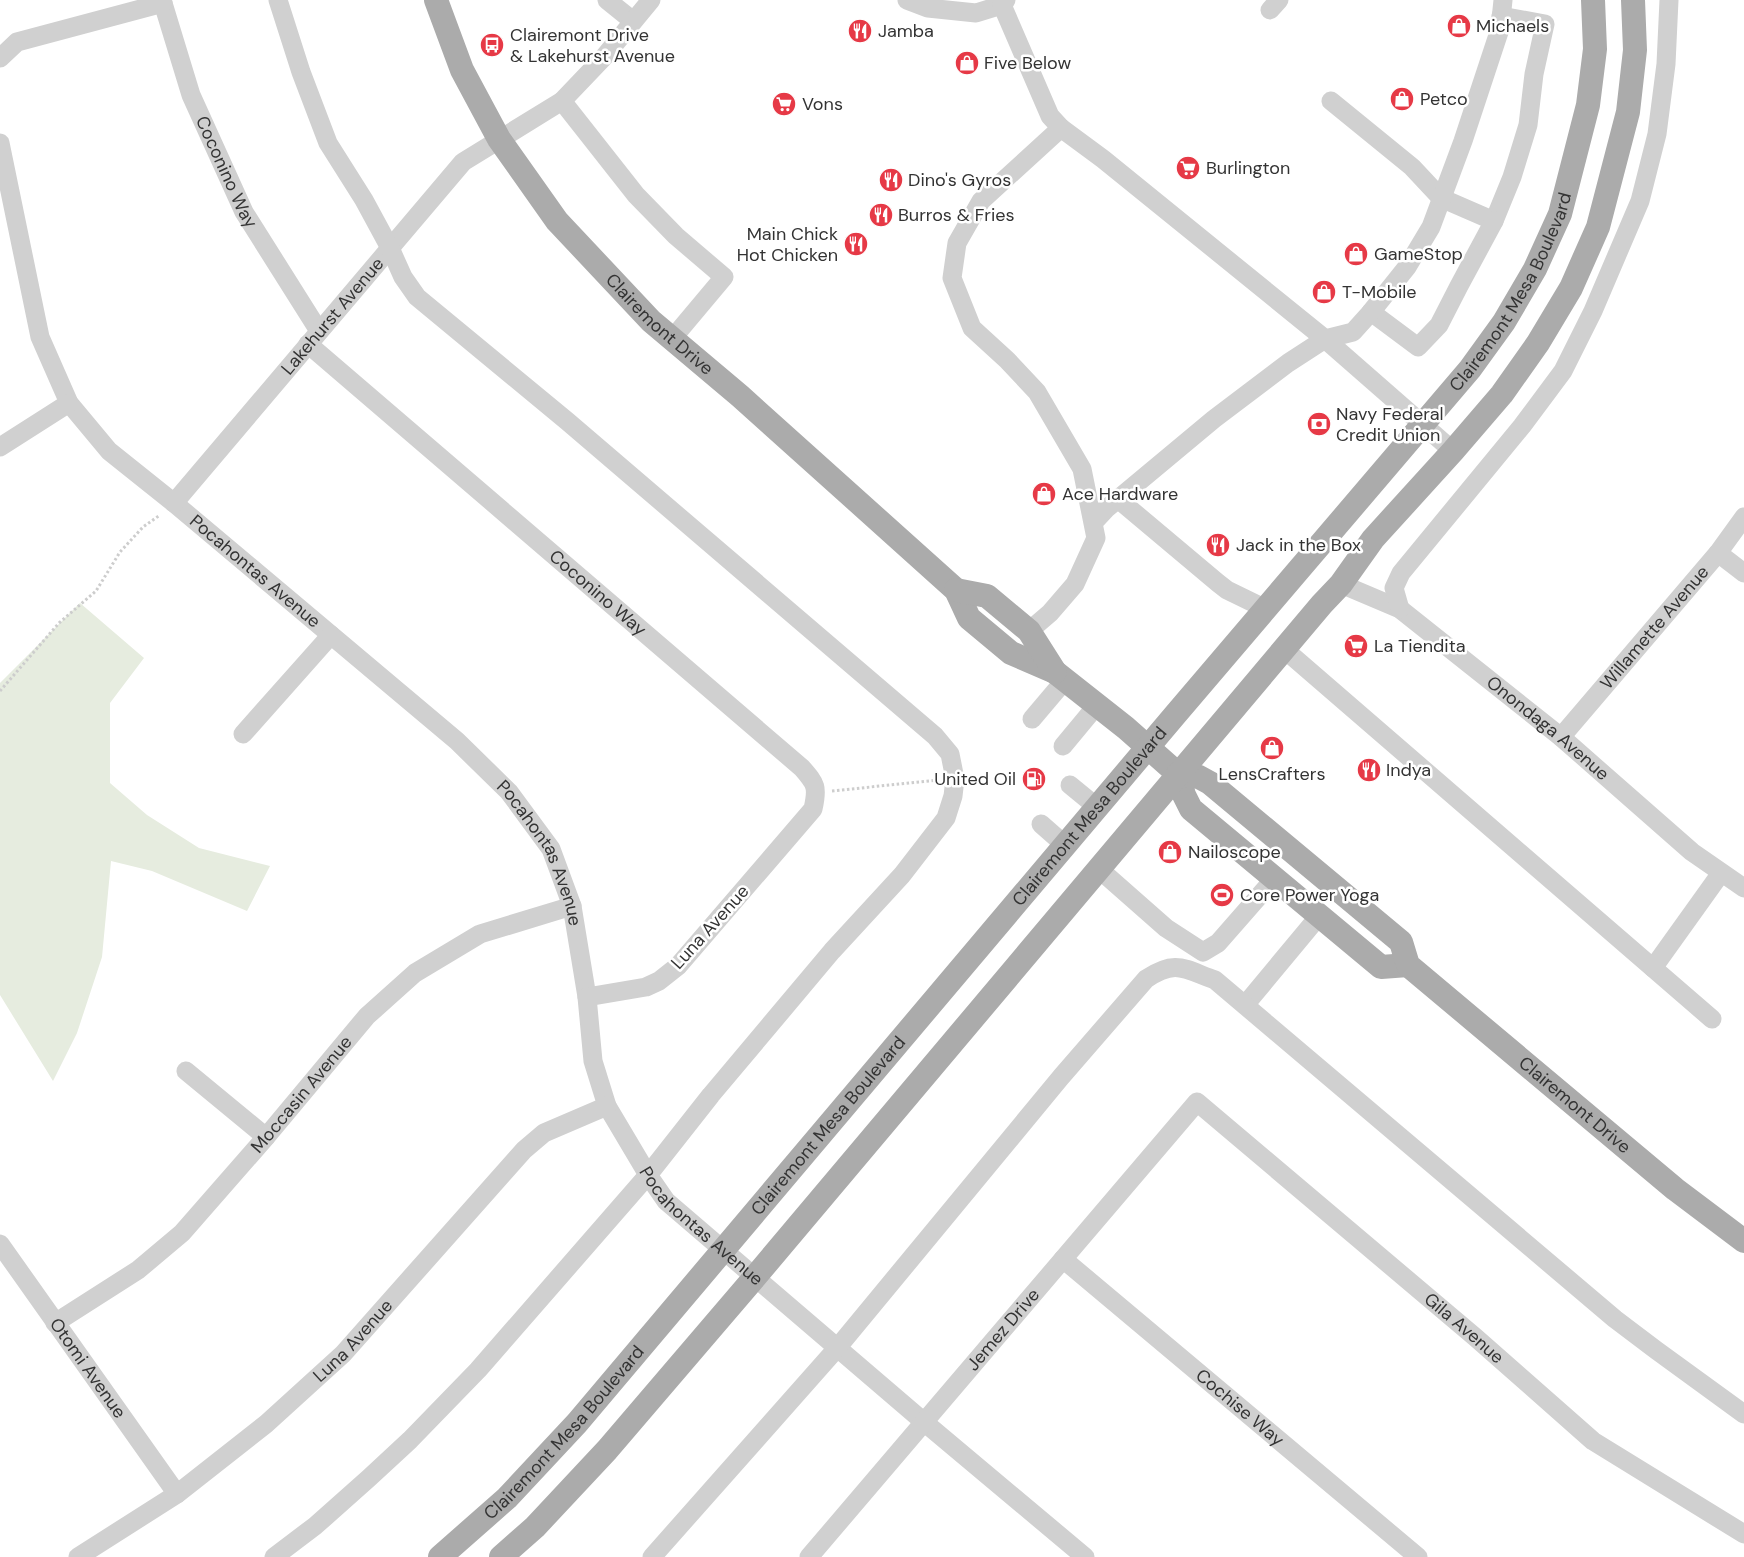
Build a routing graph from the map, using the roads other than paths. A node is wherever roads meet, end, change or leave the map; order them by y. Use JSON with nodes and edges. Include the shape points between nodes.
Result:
{"nodes":[{"id":1,"x":278,"y":0,"type":"edge"},
{"id":2,"x":436,"y":0,"type":"edge"},
{"id":3,"x":607,"y":0,"type":"edge"},
{"id":4,"x":651,"y":0,"type":"edge"},
{"id":5,"x":907,"y":0,"type":"edge"},
{"id":6,"x":1593,"y":0,"type":"edge"},
{"id":7,"x":1634,"y":0,"type":"edge"},
{"id":8,"x":1668,"y":0,"type":"edge"},
{"id":9,"x":162,"y":2,"type":"edge"},
{"id":10,"x":1004,"y":2,"type":"edge"},
{"id":11,"x":1502,"y":8,"type":"edge"},
{"id":12,"x":633,"y":22,"type":"junction"},
{"id":13,"x":0,"y":58,"type":"edge"},
{"id":14,"x":562,"y":101,"type":"junction"},
{"id":15,"x":1331,"y":101,"type":"dead end"},
{"id":16,"x":1061,"y":128,"type":"junction"},
{"id":17,"x":499,"y":139,"type":"junction"},
{"id":18,"x":0,"y":143,"type":"edge"},
{"id":19,"x":1441,"y":198,"type":"junction"},
{"id":20,"x":1494,"y":221,"type":"junction"},
{"id":21,"x":390,"y":248,"type":"junction"},
{"id":22,"x":1371,"y":312,"type":"junction"},
{"id":23,"x":314,"y":337,"type":"junction"},
{"id":24,"x":672,"y":339,"type":"junction"},
{"id":25,"x":1325,"y":339,"type":"junction"},
{"id":26,"x":70,"y":403,"type":"junction"},
{"id":27,"x":1422,"y":425,"type":"junction"},
{"id":28,"x":0,"y":448,"type":"edge"},
{"id":29,"x":1453,"y":451,"type":"junction"},
{"id":30,"x":1118,"y":499,"type":"junction"},
{"id":31,"x":174,"y":503,"type":"junction"},
{"id":32,"x":1744,"y":517,"type":"edge"},
{"id":33,"x":1093,"y":523,"type":"junction"},
{"id":34,"x":1718,"y":552,"type":"junction"},
{"id":35,"x":1744,"y":573,"type":"edge"},
{"id":36,"x":1341,"y":584,"type":"junction"},
{"id":37,"x":956,"y":590,"type":"junction"},
{"id":38,"x":1266,"y":609,"type":"junction"},
{"id":39,"x":1400,"y":609,"type":"junction"},
{"id":40,"x":1029,"y":631,"type":"junction"},
{"id":41,"x":331,"y":635,"type":"junction"},
{"id":42,"x":1284,"y":650,"type":"junction"},
{"id":43,"x":1060,"y":676,"type":"junction"},
{"id":44,"x":1097,"y":705,"type":"junction"},
{"id":45,"x":1032,"y":719,"type":"dead end"},
{"id":46,"x":243,"y":734,"type":"dead end"},
{"id":47,"x":1561,"y":737,"type":"junction"},
{"id":48,"x":1064,"y":746,"type":"dead end"},
{"id":49,"x":1148,"y":747,"type":"junction"},
{"id":50,"x":1178,"y":774,"type":"junction"},
{"id":51,"x":1070,"y":785,"type":"dead end"},
{"id":52,"x":1098,"y":808,"type":"junction"},
{"id":53,"x":1040,"y":824,"type":"dead end"},
{"id":54,"x":1066,"y":846,"type":"junction"},
{"id":55,"x":768,"y":860,"type":"joint"},
{"id":56,"x":1098,"y":869,"type":"junction"},
{"id":57,"x":1721,"y":873,"type":"junction"},
{"id":58,"x":1274,"y":879,"type":"junction"},
{"id":59,"x":1744,"y":888,"type":"edge"},
{"id":60,"x":572,"y":906,"type":"junction"},
{"id":61,"x":1320,"y":916,"type":"junction"},
{"id":62,"x":1408,"y":966,"type":"junction"},
{"id":63,"x":1653,"y":968,"type":"junction"},
{"id":64,"x":587,"y":997,"type":"junction"},
{"id":65,"x":1244,"y":1005,"type":"junction"},
{"id":66,"x":1712,"y":1019,"type":"dead end"},
{"id":67,"x":186,"y":1071,"type":"dead end"},
{"id":68,"x":1197,"y":1102,"type":"joint"},
{"id":69,"x":606,"y":1106,"type":"junction"},
{"id":70,"x":266,"y":1137,"type":"junction"},
{"id":71,"x":648,"y":1175,"type":"junction"},
{"id":72,"x":1744,"y":1241,"type":"edge"},
{"id":73,"x":0,"y":1244,"type":"edge"},
{"id":74,"x":723,"y":1251,"type":"junction"},
{"id":75,"x":1063,"y":1259,"type":"junction"},
{"id":76,"x":754,"y":1277,"type":"junction"},
{"id":77,"x":55,"y":1323,"type":"junction"},
{"id":78,"x":838,"y":1347,"type":"junction"},
{"id":79,"x":1744,"y":1414,"type":"edge"},
{"id":80,"x":924,"y":1422,"type":"junction"},
{"id":81,"x":177,"y":1494,"type":"junction"},
{"id":82,"x":1744,"y":1534,"type":"edge"},
{"id":83,"x":1079,"y":1555,"type":"edge"},
{"id":84,"x":78,"y":1557,"type":"edge"},
{"id":85,"x":274,"y":1557,"type":"edge"},
{"id":86,"x":440,"y":1557,"type":"edge"},
{"id":87,"x":501,"y":1557,"type":"edge"},
{"id":88,"x":652,"y":1557,"type":"edge"},
{"id":89,"x":809,"y":1557,"type":"edge"},
{"id":90,"x":1418,"y":1557,"type":"edge"}],
"edges":[{"from":1,"to":21,"type":"street","via":[[328,143]]},
{"from":2,"to":17,"type":"main road","name":"Clairemont Drive","via":[[462,70]]},
{"from":3,"to":12,"type":"street"},
{"from":4,"to":12,"type":"street","name":"Lakehurst Avenue"},
{"from":5,"to":10,"type":"street","via":[[928,8],[976,13]]},
{"from":6,"to":27,"type":"main road","name":"Clairemont Mesa Boulevard","via":[[1595,49],[1588,105],[1560,214],[1535,269],[1504,322],[1470,369]]},
{"from":7,"to":29,"type":"main road","via":[[1635,50],[1628,112],[1598,227],[1571,288],[1538,343],[1502,394]]},
{"from":8,"to":39,"type":"street","via":[[1666,64],[1657,134],[1640,201],[1592,311],[1562,371],[1522,426],[1401,573],[1394,588]]},
{"from":9,"to":13,"type":"street","via":[[16,42]]},
{"from":9,"to":23,"type":"street","name":"Coconino Way","via":[[191,96],[244,212]]},
{"from":10,"to":16,"type":"street","via":[[1050,116]]},
{"from":11,"to":19,"type":"street","via":[[1497,38]]},
{"from":11,"to":20,"type":"street","via":[[1545,24],[1534,74],[1528,126]]},
{"from":12,"to":14,"type":"street","name":"Lakehurst Avenue"},
{"from":14,"to":17,"type":"street","name":"Lakehurst Avenue"},
{"from":14,"to":24,"type":"street","via":[[636,195],[676,236],[724,277]]},
{"from":15,"to":19,"type":"street","via":[[1412,167]]},
{"from":16,"to":25,"type":"street"},
{"from":16,"to":33,"type":"street","via":[[981,201],[958,243],[952,278],[972,328],[1037,392],[1082,469]]},
{"from":17,"to":21,"type":"street","name":"Lakehurst Avenue","via":[[463,162]]},
{"from":17,"to":24,"type":"main road","name":"Clairemont Drive","via":[[557,221],[650,321]]},
{"from":18,"to":26,"type":"street","name":"Pocahontas Avenue","via":[[40,337]]},
{"from":19,"to":20,"type":"street"},
{"from":19,"to":22,"type":"street","via":[[1431,227],[1407,267]]},
{"from":20,"to":22,"type":"street","via":[[1440,325],[1418,347]]},
{"from":21,"to":23,"type":"street","name":"Lakehurst Avenue"},
{"from":21,"to":71,"type":"street","via":[[403,277],[417,297],[935,736],[950,754],[955,779],[946,818],[902,875],[819,966],[711,1095]]},
{"from":22,"to":25,"type":"street","via":[[1354,332]]},
{"from":23,"to":31,"type":"street","name":"Lakehurst Avenue"},
{"from":23,"to":55,"type":"street","name":"Coconino Way","via":[[812,779],[817,792],[813,809]]},
{"from":24,"to":37,"type":"main road","name":"Clairemont Drive"},
{"from":25,"to":27,"type":"street"},
{"from":25,"to":30,"type":"street","via":[[1214,420]]},
{"from":26,"to":28,"type":"street"},
{"from":26,"to":31,"type":"street","name":"Pocahontas Avenue","via":[[109,451]]},
{"from":27,"to":29,"type":"street"},
{"from":27,"to":38,"type":"main road","name":"Clairemont Mesa Boulevard"},
{"from":29,"to":36,"type":"main road","via":[[1373,539]]},
{"from":30,"to":33,"type":"street"},
{"from":30,"to":38,"type":"street","via":[[1227,590]]},
{"from":31,"to":41,"type":"street","name":"Pocahontas Avenue"},
{"from":32,"to":34,"type":"street","name":"Willamette Avenue"},
{"from":33,"to":40,"type":"street","via":[[1096,538],[1075,584]]},
{"from":34,"to":35,"type":"street"},
{"from":34,"to":47,"type":"street","name":"Willamette Avenue"},
{"from":36,"to":39,"type":"street","name":"Onondaga Avenue"},
{"from":36,"to":42,"type":"main road"},
{"from":37,"to":40,"type":"main road","name":"Clairemont Drive","via":[[988,596]]},
{"from":37,"to":43,"type":"main road","name":"Clairemont Drive","via":[[969,618],[1011,653]]},
{"from":38,"to":49,"type":"main road","name":"Clairemont Mesa Boulevard"},
{"from":39,"to":47,"type":"street","name":"Onondaga Avenue"},
{"from":40,"to":43,"type":"main road","name":"Clairemont Drive"},
{"from":41,"to":46,"type":"street"},
{"from":41,"to":60,"type":"street","name":"Pocahontas Avenue","via":[[457,741],[509,792],[551,849]]},
{"from":42,"to":50,"type":"main road"},
{"from":42,"to":63,"type":"street"},
{"from":43,"to":44,"type":"main road","name":"Clairemont Drive"},
{"from":43,"to":45,"type":"street"},
{"from":44,"to":48,"type":"street"},
{"from":44,"to":49,"type":"main road","name":"Clairemont Drive"},
{"from":47,"to":57,"type":"street","name":"Onondaga Avenue","via":[[1692,852]]},
{"from":49,"to":50,"type":"main road","name":"Clairemont Drive"},
{"from":49,"to":52,"type":"main road","name":"Clairemont Mesa Boulevard"},
{"from":50,"to":56,"type":"main road"},
{"from":50,"to":58,"type":"main road","via":[[1191,809]]},
{"from":50,"to":62,"type":"main road","via":[[1199,776],[1210,782],[1401,942]]},
{"from":51,"to":52,"type":"street"},
{"from":52,"to":54,"type":"main road","name":"Clairemont Mesa Boulevard"},
{"from":53,"to":54,"type":"street"},
{"from":54,"to":74,"type":"main road","name":"Clairemont Mesa Boulevard"},
{"from":55,"to":64,"type":"street","name":"Luna Avenue","via":[[678,966],[659,982]]},
{"from":56,"to":58,"type":"street","via":[[1166,928],[1203,952],[1218,943]]},
{"from":56,"to":76,"type":"main road"},
{"from":57,"to":59,"type":"street","name":"Onondaga Avenue"},
{"from":57,"to":63,"type":"street"},
{"from":58,"to":61,"type":"main road"},
{"from":60,"to":64,"type":"street","name":"Pocahontas Avenue"},
{"from":60,"to":70,"type":"street","name":"Moccasin Avenue","via":[[480,934],[415,973],[367,1016]]},
{"from":61,"to":62,"type":"main road","via":[[1381,967]]},
{"from":61,"to":65,"type":"street"},
{"from":62,"to":72,"type":"main road","name":"Clairemont Drive","via":[[1675,1189]]},
{"from":63,"to":66,"type":"street"},
{"from":64,"to":69,"type":"street","name":"Pocahontas Avenue","via":[[593,1060]]},
{"from":65,"to":78,"type":"street","via":[[1215,980],[1178,967],[1161,969],[1146,979]]},
{"from":65,"to":79,"type":"street","via":[[1615,1319]]},
{"from":67,"to":70,"type":"street"},
{"from":68,"to":75,"type":"street","name":"Jemez Drive"},
{"from":68,"to":82,"type":"street","name":"Gila Avenue","via":[[1593,1441]]},
{"from":69,"to":71,"type":"street","name":"Pocahontas Avenue"},
{"from":69,"to":81,"type":"street","name":"Luna Avenue","via":[[544,1133],[524,1150],[343,1354],[266,1424]]},
{"from":70,"to":77,"type":"street","name":"Moccasin Avenue","via":[[182,1233],[138,1270]]},
{"from":71,"to":74,"type":"street","name":"Pocahontas Avenue","via":[[666,1200]]},
{"from":71,"to":85,"type":"street","via":[[478,1370],[410,1440],[315,1526]]},
{"from":73,"to":77,"type":"street","name":"Otomi Avenue"},
{"from":74,"to":76,"type":"street","name":"Pocahontas Avenue"},
{"from":74,"to":86,"type":"main road","name":"Clairemont Mesa Boulevard","via":[[577,1423],[506,1498]]},
{"from":75,"to":80,"type":"street","name":"Jemez Drive"},
{"from":75,"to":90,"type":"street","name":"Cochise Way"},
{"from":76,"to":78,"type":"street","name":"Pocahontas Avenue"},
{"from":76,"to":87,"type":"main road","via":[[607,1450],[535,1527]]},
{"from":77,"to":81,"type":"street","name":"Otomi Avenue"},
{"from":78,"to":80,"type":"street","name":"Pocahontas Avenue"},
{"from":78,"to":88,"type":"street"},
{"from":80,"to":83,"type":"street","name":"Pocahontas Avenue"},
{"from":80,"to":89,"type":"street","name":"Jemez Drive"},
{"from":81,"to":84,"type":"street","name":"Luna Avenue"}]}
